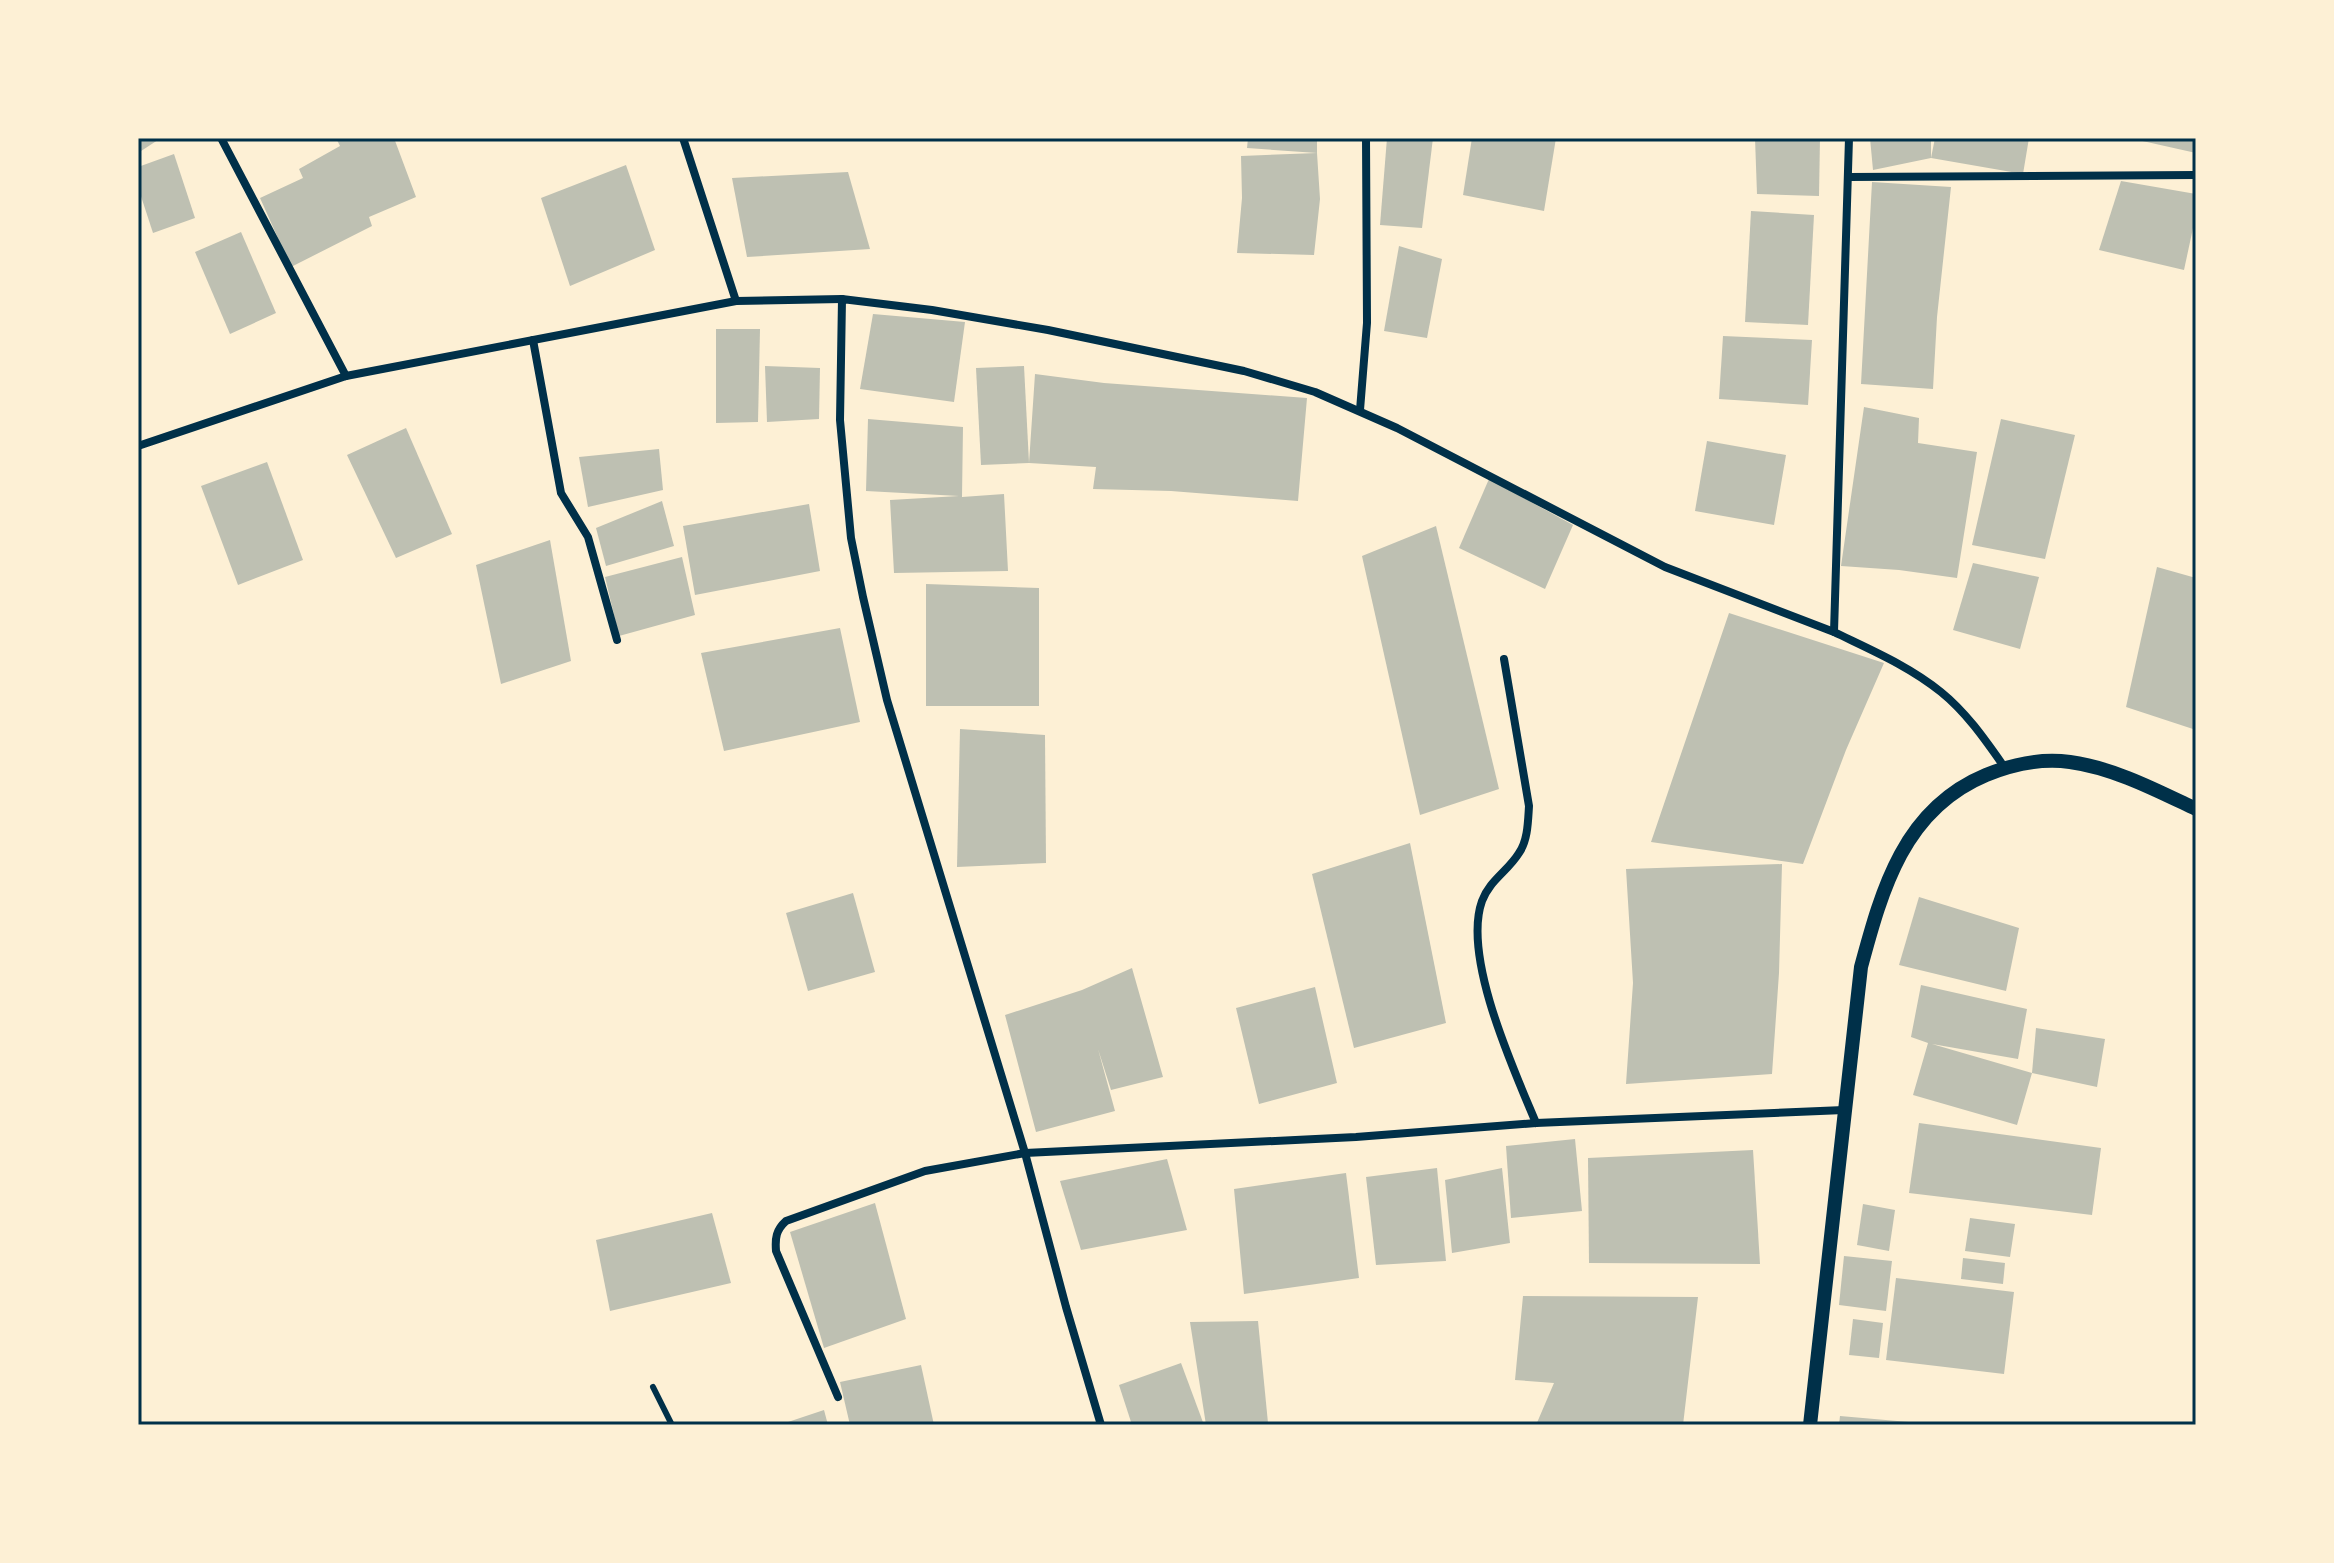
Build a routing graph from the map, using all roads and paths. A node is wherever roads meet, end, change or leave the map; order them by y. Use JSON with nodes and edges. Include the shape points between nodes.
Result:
{"nodes":[{"id":1,"x":221,"y":138,"type":"edge"},
{"id":2,"x":683,"y":138,"type":"edge"},
{"id":3,"x":1366,"y":138,"type":"edge"},
{"id":4,"x":1849,"y":138,"type":"edge"},
{"id":5,"x":2196,"y":175,"type":"edge"},
{"id":6,"x":1848,"y":177,"type":"junction"},
{"id":7,"x":842,"y":299,"type":"junction"},
{"id":8,"x":736,"y":301,"type":"junction"},
{"id":9,"x":533,"y":340,"type":"junction"},
{"id":10,"x":346,"y":376,"type":"junction"},
{"id":11,"x":1360,"y":410,"type":"junction"},
{"id":12,"x":138,"y":446,"type":"edge"},
{"id":13,"x":1834,"y":632,"type":"junction"},
{"id":14,"x":617,"y":640,"type":"dead end"},
{"id":15,"x":1504,"y":659,"type":"dead end"},
{"id":16,"x":2005,"y":768,"type":"junction"},
{"id":17,"x":2196,"y":809,"type":"edge"},
{"id":18,"x":1844,"y":1110,"type":"junction"},
{"id":19,"x":1536,"y":1123,"type":"junction"},
{"id":20,"x":1025,"y":1153,"type":"junction"},
{"id":21,"x":653,"y":1387,"type":"dead end"},
{"id":22,"x":838,"y":1397,"type":"dead end"},
{"id":23,"x":672,"y":1425,"type":"edge"},
{"id":24,"x":1101,"y":1425,"type":"edge"},
{"id":25,"x":1810,"y":1425,"type":"edge"}],
"edges":[{"from":1,"to":10,"type":"street"},
{"from":2,"to":8,"type":"street"},
{"from":3,"to":11,"type":"street","via":[[1367,323]]},
{"from":4,"to":6,"type":"street"},
{"from":5,"to":6,"type":"street"},
{"from":6,"to":13,"type":"street"},
{"from":7,"to":8,"type":"street"},
{"from":7,"to":11,"type":"street","via":[[1048,330],[1244,371]]},
{"from":7,"to":20,"type":"street","via":[[841,432],[851,538],[863,597],[903,755]]},
{"from":8,"to":9,"type":"street"},
{"from":9,"to":10,"type":"street"},
{"from":9,"to":14,"type":"street","via":[[561,493],[588,537]]},
{"from":10,"to":12,"type":"street"},
{"from":11,"to":13,"type":"street","via":[[1665,567]]},
{"from":13,"to":16,"type":"street","via":[[1943,693]]},
{"from":15,"to":19,"type":"street","via":[[1529,806],[1528,828],[1520,853],[1482,899],[1477,922],[1490,1004]]},
{"from":16,"to":17,"type":"street","via":[[2042,760],[2071,762],[2147,785]]},
{"from":16,"to":18,"type":"street","via":[[1949,794],[1914,830],[1893,867],[1861,967]]},
{"from":18,"to":19,"type":"street"},
{"from":18,"to":25,"type":"street"},
{"from":19,"to":20,"type":"street"},
{"from":20,"to":22,"type":"street","via":[[896,1179],[779,1228],[776,1251]]},
{"from":20,"to":24,"type":"street"},
{"from":21,"to":23,"type":"lane"}]}
